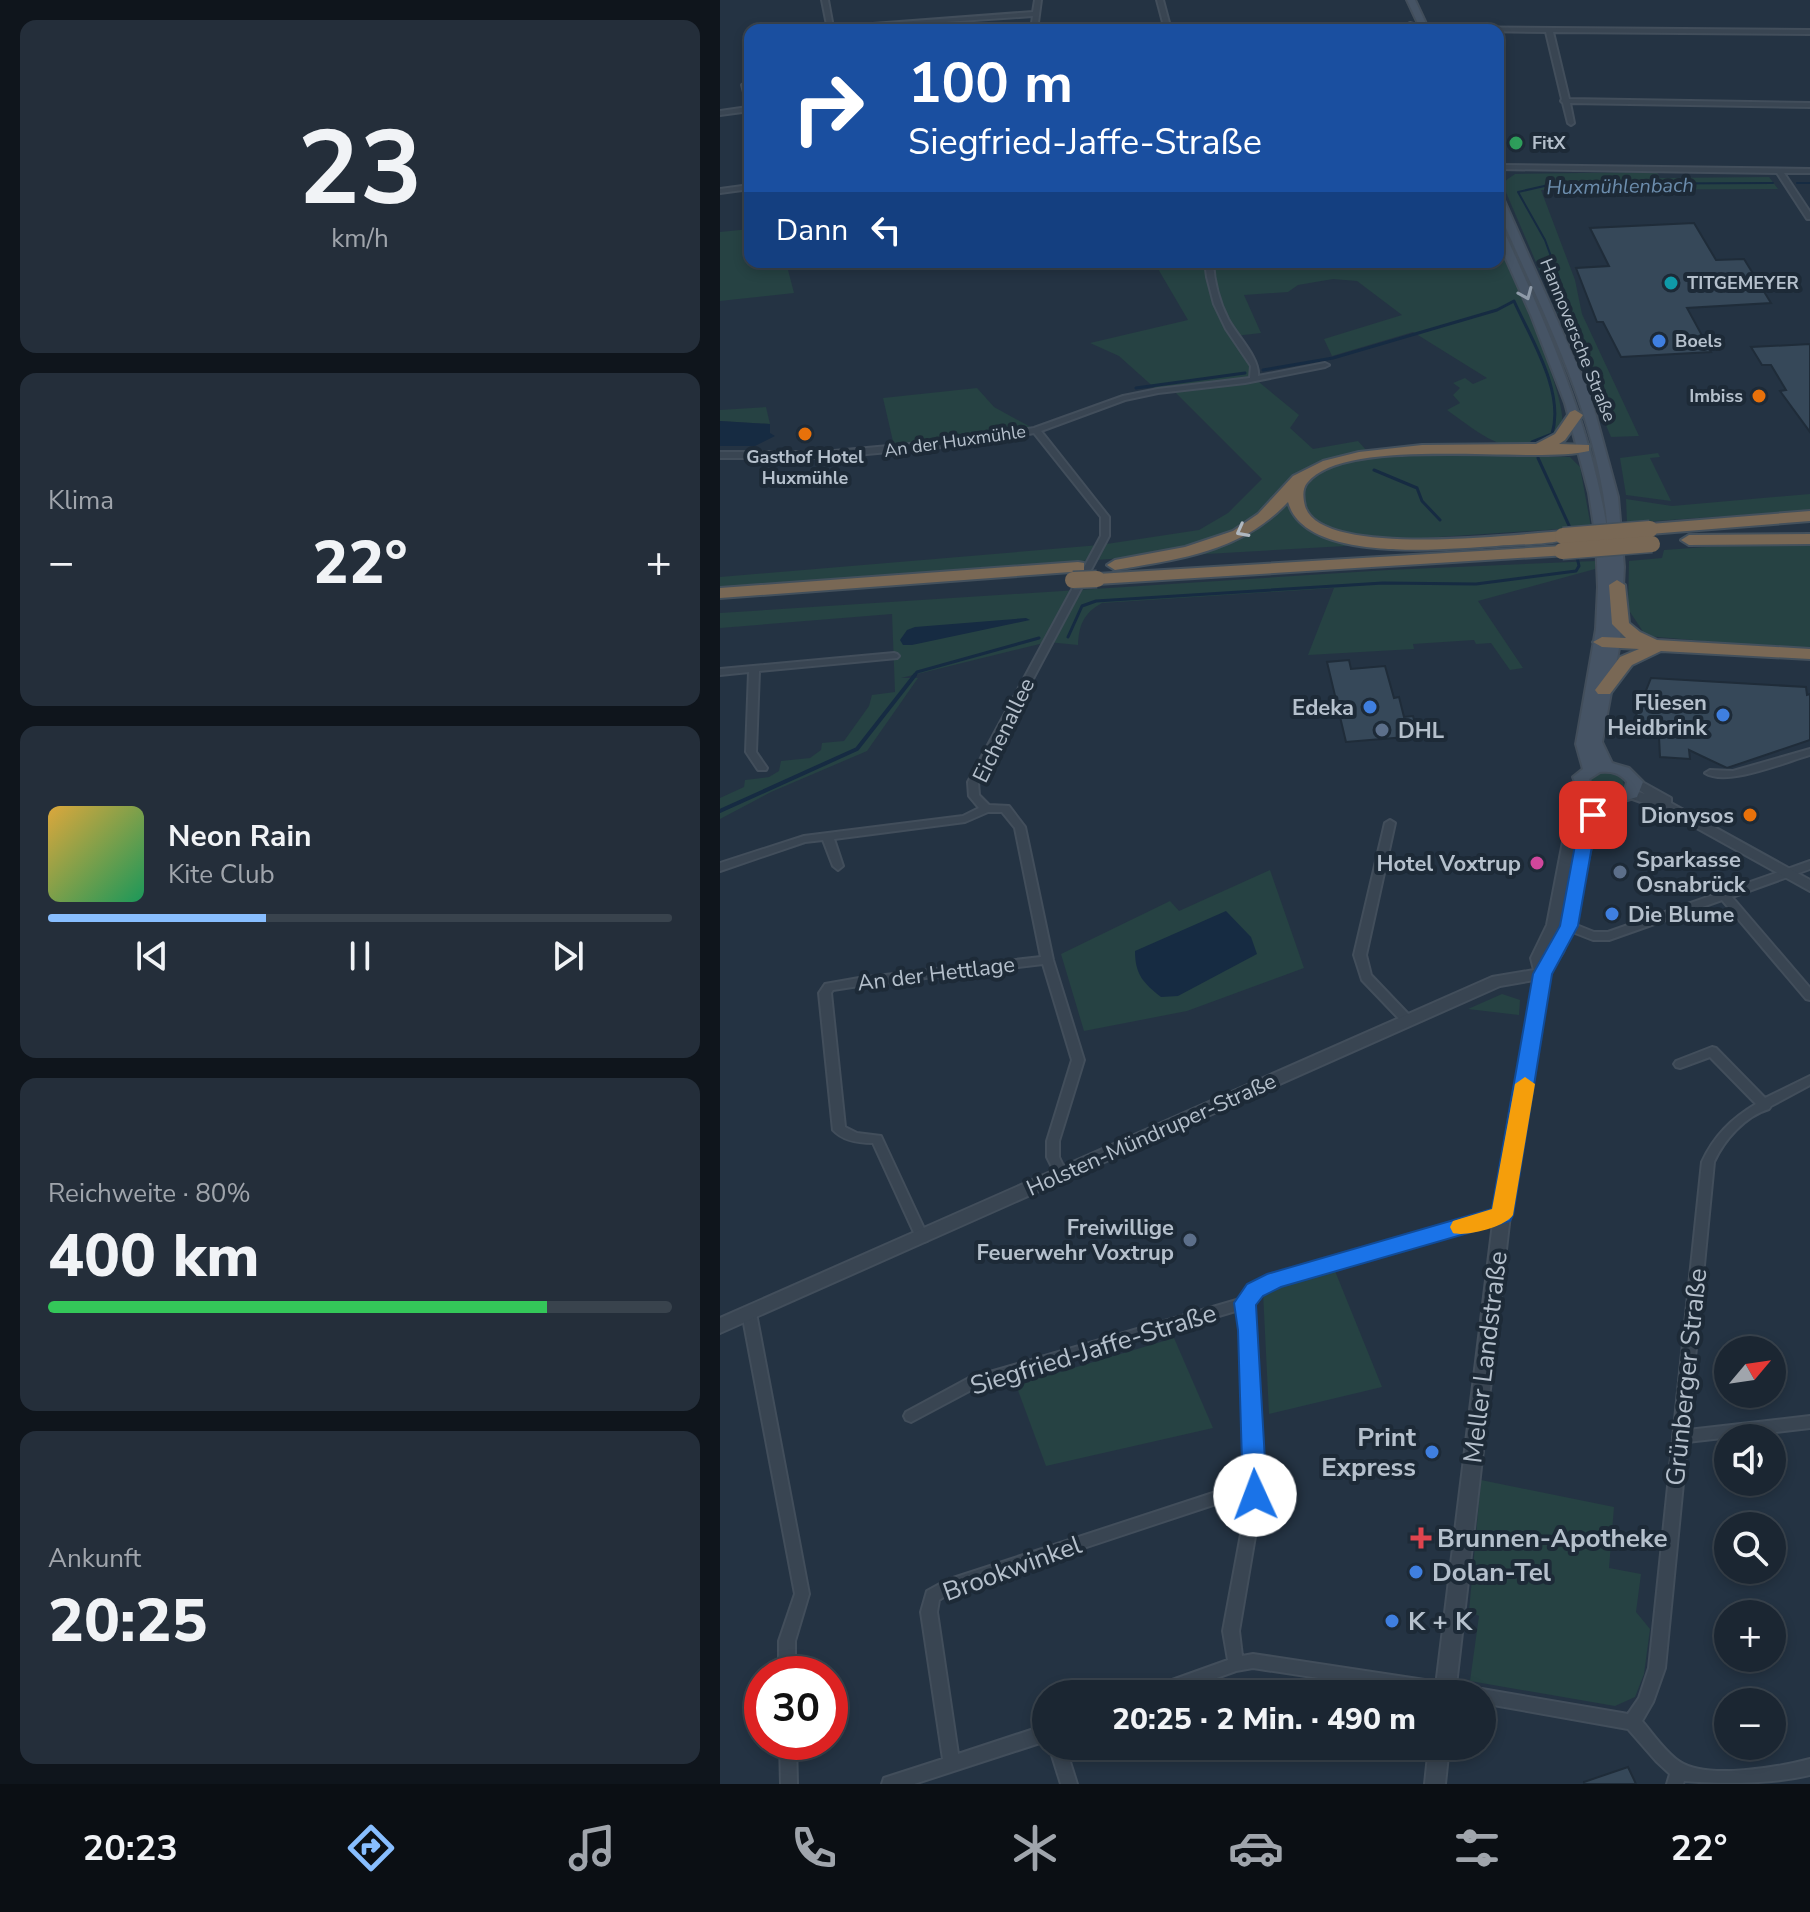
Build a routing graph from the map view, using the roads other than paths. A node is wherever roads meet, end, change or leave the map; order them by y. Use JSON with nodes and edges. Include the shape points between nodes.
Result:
{"nodes":[{"id":1,"x":825,"y":0,"type":"edge"},
{"id":2,"x":1038,"y":0,"type":"edge"},
{"id":3,"x":1160,"y":0,"type":"edge"},
{"id":4,"x":1399,"y":0,"type":"edge"},
{"id":5,"x":1411,"y":0,"type":"edge"},
{"id":6,"x":1036,"y":14,"type":"junction"},
{"id":7,"x":830,"y":24,"type":"edge"},
{"id":8,"x":899,"y":24,"type":"edge"},
{"id":9,"x":1035,"y":24,"type":"edge"},
{"id":10,"x":1166,"y":24,"type":"edge"},
{"id":11,"x":1409,"y":24,"type":"edge"},
{"id":12,"x":1422,"y":24,"type":"edge"},
{"id":13,"x":1504,"y":30,"type":"edge"},
{"id":14,"x":1549,"y":30,"type":"junction"},
{"id":15,"x":1810,"y":32,"type":"edge"},
{"id":16,"x":1564,"y":101,"type":"junction"},
{"id":17,"x":1810,"y":105,"type":"edge"},
{"id":18,"x":744,"y":109,"type":"edge"},
{"id":19,"x":720,"y":113,"type":"edge"},
{"id":20,"x":1571,"y":123,"type":"dead end"},
{"id":21,"x":1504,"y":167,"type":"edge"},
{"id":22,"x":1779,"y":170,"type":"junction"},
{"id":23,"x":1810,"y":171,"type":"edge"},
{"id":24,"x":744,"y":188,"type":"edge"},
{"id":25,"x":720,"y":191,"type":"edge"},
{"id":26,"x":1504,"y":212,"type":"edge"},
{"id":27,"x":1810,"y":217,"type":"edge"},
{"id":28,"x":1504,"y":243,"type":"edge"},
{"id":29,"x":1209,"y":268,"type":"edge"},
{"id":30,"x":1325,"y":365,"type":"dead end"},
{"id":31,"x":1254,"y":378,"type":"junction"},
{"id":32,"x":1575,"y":415,"type":"junction"},
{"id":33,"x":1036,"y":430,"type":"junction"},
{"id":34,"x":1593,"y":448,"type":"junction"},
{"id":35,"x":1529,"y":449,"type":"junction"},
{"id":36,"x":720,"y":455,"type":"edge"},
{"id":37,"x":1299,"y":479,"type":"junction"},
{"id":38,"x":1810,"y":516,"type":"edge"},
{"id":39,"x":1810,"y":528,"type":"edge"},
{"id":40,"x":1651,"y":536,"type":"junction"},
{"id":41,"x":1810,"y":539,"type":"edge"},
{"id":42,"x":1689,"y":540,"type":"junction"},
{"id":43,"x":1563,"y":544,"type":"junction"},
{"id":44,"x":1436,"y":545,"type":"junction"},
{"id":45,"x":1104,"y":570,"type":"junction"},
{"id":46,"x":1075,"y":573,"type":"junction"},
{"id":47,"x":1617,"y":585,"type":"junction"},
{"id":48,"x":720,"y":593,"type":"edge"},
{"id":49,"x":720,"y":606,"type":"edge"},
{"id":50,"x":1607,"y":642,"type":"junction"},
{"id":51,"x":1677,"y":648,"type":"junction"},
{"id":52,"x":1810,"y":654,"type":"edge"},
{"id":53,"x":894,"y":656,"type":"dead end"},
{"id":54,"x":754,"y":669,"type":"junction"},
{"id":55,"x":720,"y":672,"type":"edge"},
{"id":56,"x":1604,"y":690,"type":"junction"},
{"id":57,"x":1810,"y":752,"type":"edge"},
{"id":58,"x":762,"y":768,"type":"dead end"},
{"id":59,"x":1598,"y":768,"type":"junction"},
{"id":60,"x":1710,"y":773,"type":"dead end"},
{"id":61,"x":1633,"y":788,"type":"junction"},
{"id":62,"x":1590,"y":795,"type":"junction"},
{"id":63,"x":1608,"y":801,"type":"junction"},
{"id":64,"x":986,"y":809,"type":"junction"},
{"id":65,"x":1390,"y":823,"type":"dead end"},
{"id":66,"x":827,"y":835,"type":"junction"},
{"id":67,"x":1810,"y":865,"type":"edge"},
{"id":68,"x":838,"y":866,"type":"dead end"},
{"id":69,"x":720,"y":867,"type":"edge"},
{"id":70,"x":1788,"y":874,"type":"junction"},
{"id":71,"x":1810,"y":886,"type":"edge"},
{"id":72,"x":1726,"y":897,"type":"junction"},
{"id":73,"x":1569,"y":926,"type":"junction"},
{"id":74,"x":1047,"y":960,"type":"junction"},
{"id":75,"x":1542,"y":974,"type":"junction"},
{"id":76,"x":1810,"y":996,"type":"edge"},
{"id":77,"x":1407,"y":1020,"type":"junction"},
{"id":78,"x":1680,"y":1064,"type":"dead end"},
{"id":79,"x":1810,"y":1080,"type":"edge"},
{"id":80,"x":1765,"y":1106,"type":"junction"},
{"id":81,"x":1061,"y":1174,"type":"junction"},
{"id":82,"x":1502,"y":1215,"type":"junction"},
{"id":83,"x":922,"y":1237,"type":"junction"},
{"id":84,"x":1245,"y":1303,"type":"junction"},
{"id":85,"x":749,"y":1313,"type":"junction"},
{"id":86,"x":720,"y":1326,"type":"edge"},
{"id":87,"x":911,"y":1416,"type":"dead end"},
{"id":88,"x":1810,"y":1422,"type":"edge"},
{"id":89,"x":1680,"y":1437,"type":"junction"},
{"id":90,"x":1255,"y":1495,"type":"junction"},
{"id":91,"x":787,"y":1656,"type":"edge"},
{"id":92,"x":1236,"y":1664,"type":"junction"},
{"id":93,"x":1191,"y":1680,"type":"edge"},
{"id":94,"x":1376,"y":1680,"type":"edge"},
{"id":95,"x":1446,"y":1680,"type":"edge"},
{"id":96,"x":1496,"y":1698,"type":"edge"},
{"id":97,"x":1632,"y":1722,"type":"junction"},
{"id":98,"x":1032,"y":1738,"type":"edge"},
{"id":99,"x":788,"y":1760,"type":"edge"},
{"id":100,"x":1061,"y":1760,"type":"edge"},
{"id":101,"x":1438,"y":1760,"type":"edge"},
{"id":102,"x":952,"y":1764,"type":"junction"},
{"id":103,"x":1810,"y":1767,"type":"edge"},
{"id":104,"x":1677,"y":1778,"type":"edge"},
{"id":105,"x":789,"y":1784,"type":"edge"},
{"id":106,"x":890,"y":1784,"type":"edge"},
{"id":107,"x":1069,"y":1784,"type":"edge"},
{"id":108,"x":1435,"y":1784,"type":"edge"}],
"edges":[{"from":1,"to":7,"type":"street"},
{"from":2,"to":6,"type":"street"},
{"from":3,"to":10,"type":"street"},
{"from":4,"to":11,"type":"main road"},
{"from":5,"to":12,"type":"main road"},
{"from":6,"to":8,"type":"street"},
{"from":6,"to":9,"type":"street"},
{"from":13,"to":14,"type":"street"},
{"from":14,"to":15,"type":"street"},
{"from":14,"to":16,"type":"street"},
{"from":16,"to":17,"type":"street"},
{"from":16,"to":20,"type":"street"},
{"from":18,"to":19,"type":"street"},
{"from":21,"to":22,"type":"street"},
{"from":22,"to":23,"type":"street"},
{"from":22,"to":27,"type":"street"},
{"from":24,"to":25,"type":"street"},
{"from":26,"to":34,"type":"main road","name":"Hannoversche Straße","via":[[1579,382]]},
{"from":28,"to":32,"type":"main road","name":"Hannoversche Straße","one_way":true},
{"from":29,"to":31,"type":"street","via":[[1222,319],[1255,366]]},
{"from":30,"to":31,"type":"street","name":"An der Huxmühle"},
{"from":31,"to":33,"type":"street","name":"An der Huxmühle","via":[[1123,398]]},
{"from":32,"to":34,"type":"main road","name":"Hannoversche Straße"},
{"from":32,"to":35,"type":"highway","via":[[1560,437]]},
{"from":33,"to":36,"type":"street","name":"An der Huxmühle","via":[[895,450]]},
{"from":33,"to":64,"type":"street","name":"Eichenallee","via":[[1105,517],[1105,536],[973,782],[974,796]]},
{"from":34,"to":35,"type":"highway"},
{"from":34,"to":47,"type":"main road","name":"Hannoversche Straße","via":[[1616,528]]},
{"from":34,"to":50,"type":"main road","name":"Hannoversche Straße"},
{"from":35,"to":37,"type":"highway","via":[[1373,456],[1328,465]]},
{"from":37,"to":44,"type":"highway","via":[[1295,500],[1319,529],[1352,540]]},
{"from":37,"to":45,"type":"highway","one_way":true,"via":[[1272,510],[1232,537]]},
{"from":38,"to":40,"type":"highway"},
{"from":39,"to":42,"type":"highway"},
{"from":40,"to":42,"type":"highway"},
{"from":40,"to":43,"type":"highway","bridge":true},
{"from":41,"to":42,"type":"highway"},
{"from":43,"to":44,"type":"highway"},
{"from":43,"to":45,"type":"highway"},
{"from":44,"to":45,"type":"highway"},
{"from":45,"to":46,"type":"highway","bridge":true},
{"from":46,"to":48,"type":"highway"},
{"from":46,"to":49,"type":"highway"},
{"from":47,"to":50,"type":"main road","name":"Hannoversche Straße"},
{"from":47,"to":51,"type":"highway","via":[[1619,617],[1626,630]]},
{"from":50,"to":51,"type":"highway"},
{"from":50,"to":56,"type":"main road"},
{"from":50,"to":59,"type":"main road","via":[[1584,729],[1584,751]]},
{"from":51,"to":52,"type":"highway"},
{"from":51,"to":56,"type":"highway","via":[[1631,657]]},
{"from":53,"to":54,"type":"street"},
{"from":54,"to":55,"type":"street"},
{"from":54,"to":58,"type":"street","via":[[751,752]]},
{"from":56,"to":59,"type":"main road","via":[[1595,742]]},
{"from":57,"to":60,"type":"street","via":[[1733,774]]},
{"from":59,"to":61,"type":"main road","via":[[1621,769]]},
{"from":59,"to":62,"type":"main road","via":[[1580,781]]},
{"from":61,"to":63,"type":"main road"},
{"from":61,"to":70,"type":"street"},
{"from":62,"to":63,"type":"main road"},
{"from":62,"to":75,"type":"street","name":"Meller Landstraße","via":[[1573,826],[1554,925],[1538,958]]},
{"from":63,"to":73,"type":"street","name":"Meller Landstraße","via":[[1586,829]]},
{"from":64,"to":66,"type":"street","via":[[965,819]]},
{"from":64,"to":74,"type":"street","name":"Eichenallee","via":[[1005,808],[1020,827]]},
{"from":65,"to":77,"type":"street","via":[[1360,955],[1366,977]]},
{"from":66,"to":68,"type":"street"},
{"from":66,"to":69,"type":"street"},
{"from":67,"to":70,"type":"street"},
{"from":70,"to":71,"type":"street"},
{"from":70,"to":72,"type":"street"},
{"from":72,"to":73,"type":"street","via":[[1609,936]]},
{"from":72,"to":76,"type":"street"},
{"from":73,"to":75,"type":"street","name":"Meller Landstraße"},
{"from":74,"to":81,"type":"street","name":"Eichenallee","via":[[1078,1060],[1053,1141]]},
{"from":74,"to":83,"type":"street","name":"An der Hettlage","via":[[859,982],[829,987],[825,993],[839,1130],[855,1138],[877,1139]]},
{"from":75,"to":77,"type":"street","name":"Holsten-Mündruper-Straße","via":[[1497,981]]},
{"from":75,"to":82,"type":"street","name":"Meller Landstraße"},
{"from":77,"to":81,"type":"street","name":"Holsten-Mündruper-Straße"},
{"from":78,"to":80,"type":"street","via":[[1712,1051]]},
{"from":79,"to":80,"type":"street","name":"Grünberger Straße"},
{"from":80,"to":89,"type":"street","name":"Grünberger Straße","via":[[1728,1128],[1708,1162]]},
{"from":81,"to":83,"type":"street","name":"Holsten-Mündruper-Straße"},
{"from":82,"to":84,"type":"street","name":"Siegfried-Jaffe-Straße","via":[[1275,1280],[1255,1290]]},
{"from":82,"to":95,"type":"street","name":"Meller Landstraße"},
{"from":83,"to":85,"type":"street","name":"Holsten-Mündruper-Straße"},
{"from":84,"to":87,"type":"street","name":"Siegfried-Jaffe-Straße","via":[[969,1384]]},
{"from":84,"to":90,"type":"street"},
{"from":85,"to":86,"type":"street","name":"Holsten-Mündruper-Straße"},
{"from":85,"to":91,"type":"street","via":[[802,1594]]},
{"from":88,"to":89,"type":"street"},
{"from":89,"to":97,"type":"street","name":"Grünberger Straße","via":[[1657,1668]]},
{"from":90,"to":92,"type":"street","via":[[1231,1631]]},
{"from":90,"to":102,"type":"street","name":"Brookwinkel","via":[[1216,1498],[932,1596],[929,1612]]},
{"from":92,"to":93,"type":"street"},
{"from":92,"to":94,"type":"street","via":[[1273,1662]]},
{"from":96,"to":97,"type":"street"},
{"from":97,"to":104,"type":"street"},
{"from":98,"to":102,"type":"street"},
{"from":99,"to":105,"type":"street"},
{"from":100,"to":107,"type":"street"},
{"from":101,"to":108,"type":"street"},
{"from":102,"to":106,"type":"street"},
{"from":103,"to":104,"type":"street","via":[[1740,1784]]}]}
